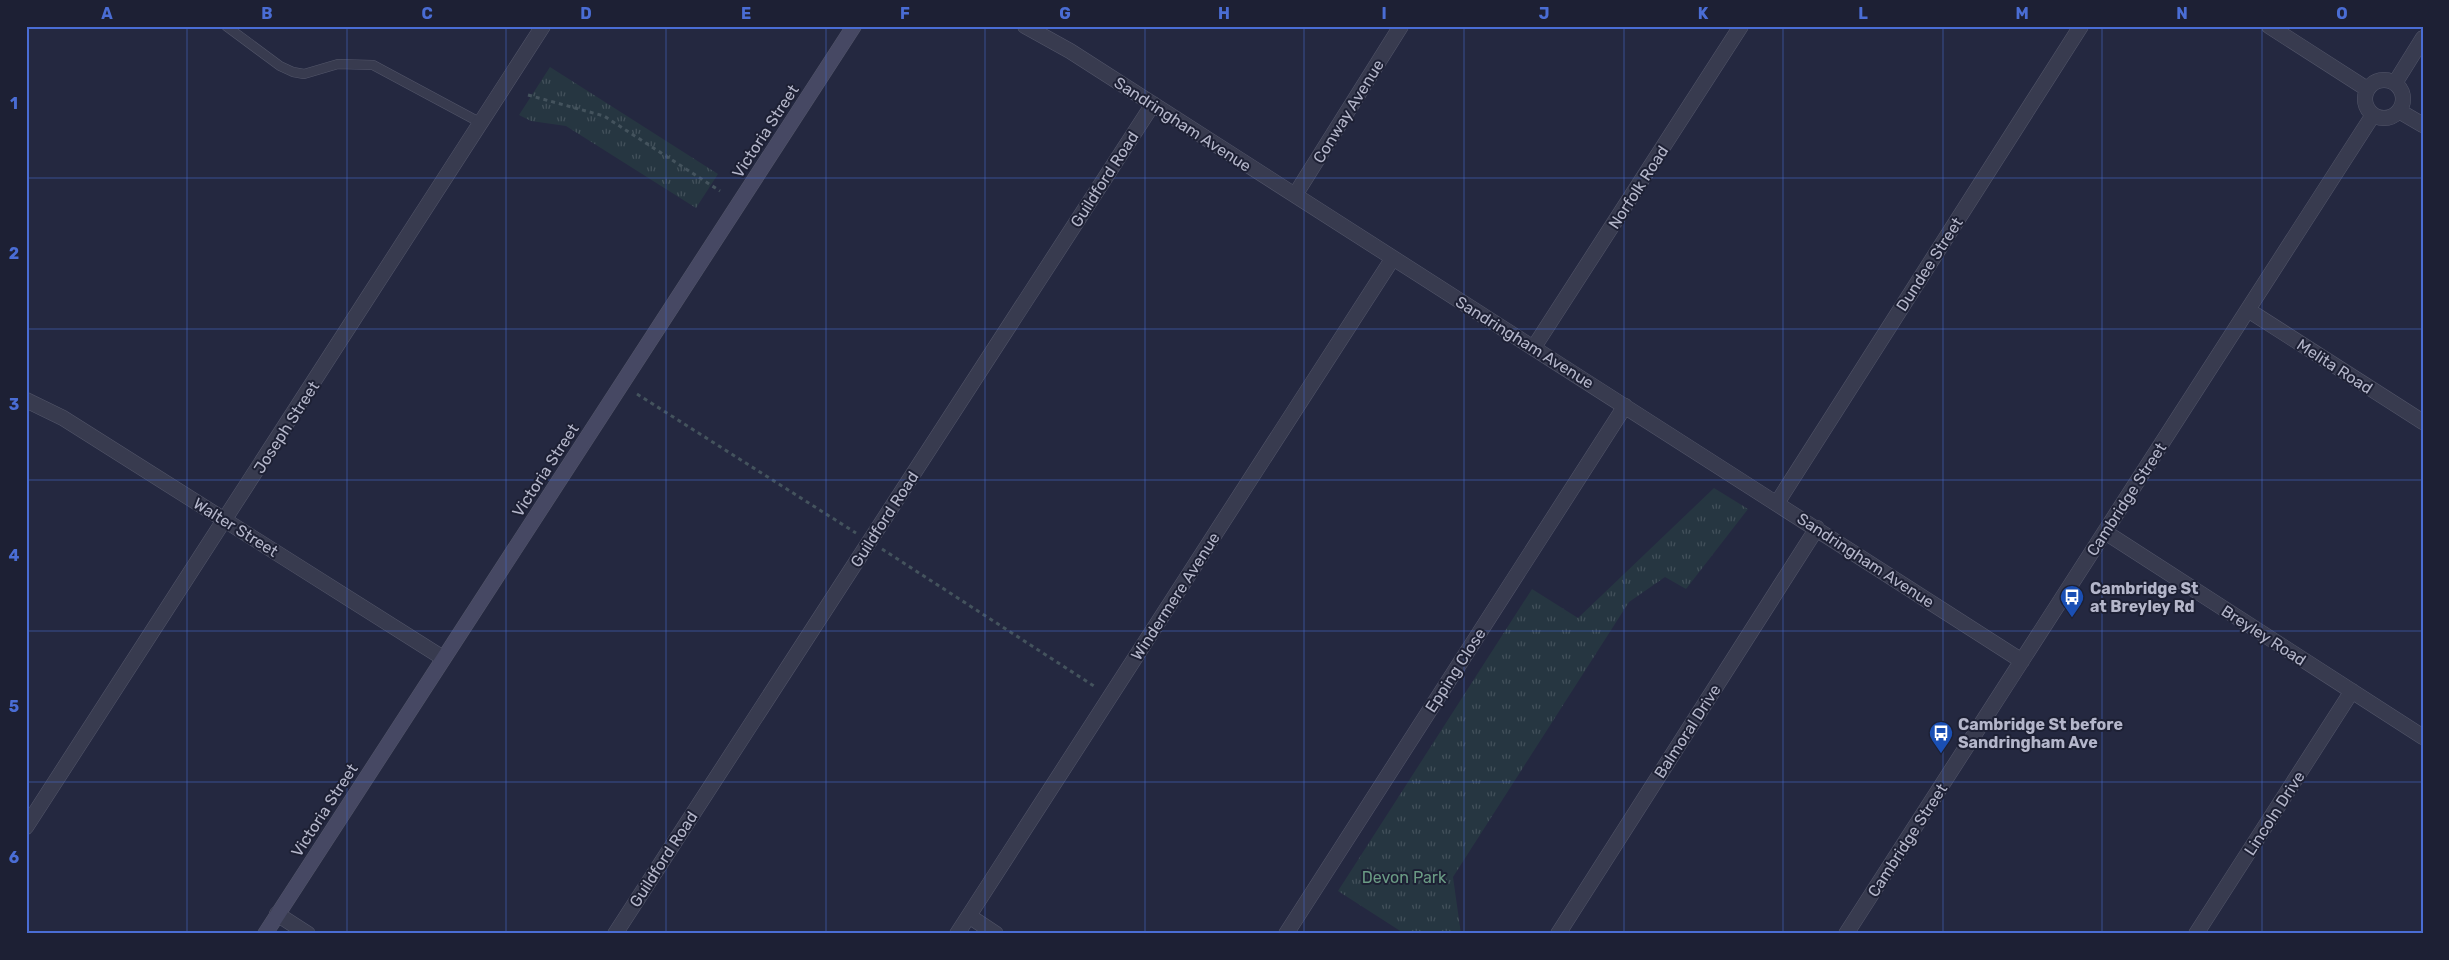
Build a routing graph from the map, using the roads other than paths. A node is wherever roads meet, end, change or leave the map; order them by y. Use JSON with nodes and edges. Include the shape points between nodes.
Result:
{"nodes":[{"id":1,"x":226,"y":26,"type":"edge"},
{"id":2,"x":544,"y":26,"type":"edge"},
{"id":3,"x":854,"y":26,"type":"edge"},
{"id":4,"x":1025,"y":26,"type":"edge"},
{"id":5,"x":1401,"y":26,"type":"edge"},
{"id":6,"x":1741,"y":26,"type":"edge"},
{"id":7,"x":2081,"y":26,"type":"edge"},
{"id":8,"x":2269,"y":26,"type":"edge"},
{"id":9,"x":2423,"y":38,"type":"edge"},
{"id":10,"x":2395,"y":83,"type":"junction"},
{"id":11,"x":2367,"y":89,"type":"junction"},
{"id":12,"x":1153,"y":104,"type":"junction"},
{"id":13,"x":2399,"y":111,"type":"junction"},
{"id":14,"x":2373,"y":115,"type":"junction"},
{"id":15,"x":481,"y":123,"type":"junction"},
{"id":16,"x":2423,"y":125,"type":"edge"},
{"id":17,"x":1295,"y":195,"type":"junction"},
{"id":18,"x":1393,"y":258,"type":"junction"},
{"id":19,"x":2248,"y":310,"type":"junction"},
{"id":20,"x":1534,"y":347,"type":"junction"},
{"id":21,"x":26,"y":400,"type":"edge"},
{"id":22,"x":1625,"y":406,"type":"junction"},
{"id":23,"x":2423,"y":422,"type":"edge"},
{"id":24,"x":1777,"y":502,"type":"junction"},
{"id":25,"x":226,"y":521,"type":"junction"},
{"id":26,"x":1817,"y":528,"type":"junction"},
{"id":27,"x":2105,"y":532,"type":"junction"},
{"id":28,"x":443,"y":658,"type":"junction"},
{"id":29,"x":2022,"y":661,"type":"junction"},
{"id":30,"x":2352,"y":691,"type":"junction"},
{"id":31,"x":2423,"y":737,"type":"edge"},
{"id":32,"x":26,"y":827,"type":"edge"},
{"id":33,"x":277,"y":914,"type":"junction"},
{"id":34,"x":969,"y":916,"type":"junction"},
{"id":35,"x":265,"y":934,"type":"edge"},
{"id":36,"x":308,"y":934,"type":"edge"},
{"id":37,"x":615,"y":934,"type":"edge"},
{"id":38,"x":957,"y":934,"type":"edge"},
{"id":39,"x":996,"y":934,"type":"edge"},
{"id":40,"x":1286,"y":934,"type":"edge"},
{"id":41,"x":1558,"y":934,"type":"edge"},
{"id":42,"x":1846,"y":934,"type":"edge"},
{"id":43,"x":2196,"y":934,"type":"edge"}],
"edges":[{"from":1,"to":15,"type":"lane","via":[[293,72],[304,74],[338,64],[373,65]]},
{"from":2,"to":15,"type":"street","name":"Joseph Street"},
{"from":3,"to":28,"type":"street","name":"Victoria Street"},
{"from":4,"to":12,"type":"street","name":"Sandringham Avenue"},
{"from":5,"to":17,"type":"street","name":"Conway Avenue"},
{"from":6,"to":20,"type":"street","name":"Norfolk Road"},
{"from":7,"to":24,"type":"street","name":"Dundee Street"},
{"from":8,"to":11,"type":"street"},
{"from":9,"to":10,"type":"street"},
{"from":10,"to":11,"type":"street","via":[[2376,81]]},
{"from":10,"to":13,"type":"street","via":[[2403,100]]},
{"from":11,"to":14,"type":"street","via":[[2364,101]]},
{"from":12,"to":17,"type":"street","name":"Sandringham Avenue"},
{"from":12,"to":37,"type":"street","name":"Guildford Road"},
{"from":13,"to":14,"type":"street","via":[[2384,118]]},
{"from":13,"to":16,"type":"street"},
{"from":14,"to":19,"type":"street","name":"Cambridge Street"},
{"from":15,"to":25,"type":"street","name":"Joseph Street"},
{"from":17,"to":18,"type":"street","name":"Sandringham Avenue"},
{"from":18,"to":20,"type":"street","name":"Sandringham Avenue"},
{"from":18,"to":34,"type":"street","name":"Windermere Avenue"},
{"from":19,"to":23,"type":"street","name":"Melita Road"},
{"from":19,"to":27,"type":"street","name":"Cambridge Street"},
{"from":20,"to":22,"type":"street","name":"Sandringham Avenue"},
{"from":21,"to":25,"type":"street","name":"Walter Street","via":[[63,418]]},
{"from":22,"to":24,"type":"street","name":"Sandringham Avenue"},
{"from":22,"to":40,"type":"street","name":"Epping Close"},
{"from":24,"to":26,"type":"street","name":"Sandringham Avenue"},
{"from":25,"to":28,"type":"street","name":"Walter Street"},
{"from":25,"to":32,"type":"street","name":"Joseph Street"},
{"from":26,"to":29,"type":"street","name":"Sandringham Avenue"},
{"from":26,"to":41,"type":"street","name":"Balmoral Drive"},
{"from":27,"to":29,"type":"street","name":"Cambridge Street"},
{"from":27,"to":30,"type":"street","name":"Breyley Road"},
{"from":28,"to":33,"type":"street","name":"Victoria Street"},
{"from":29,"to":42,"type":"street","name":"Cambridge Street"},
{"from":30,"to":31,"type":"street","name":"Breyley Road"},
{"from":30,"to":43,"type":"street","name":"Lincoln Drive"},
{"from":33,"to":35,"type":"street","name":"Victoria Street"},
{"from":33,"to":36,"type":"street"},
{"from":34,"to":38,"type":"street","name":"Windermere Avenue"},
{"from":34,"to":39,"type":"street"}]}
